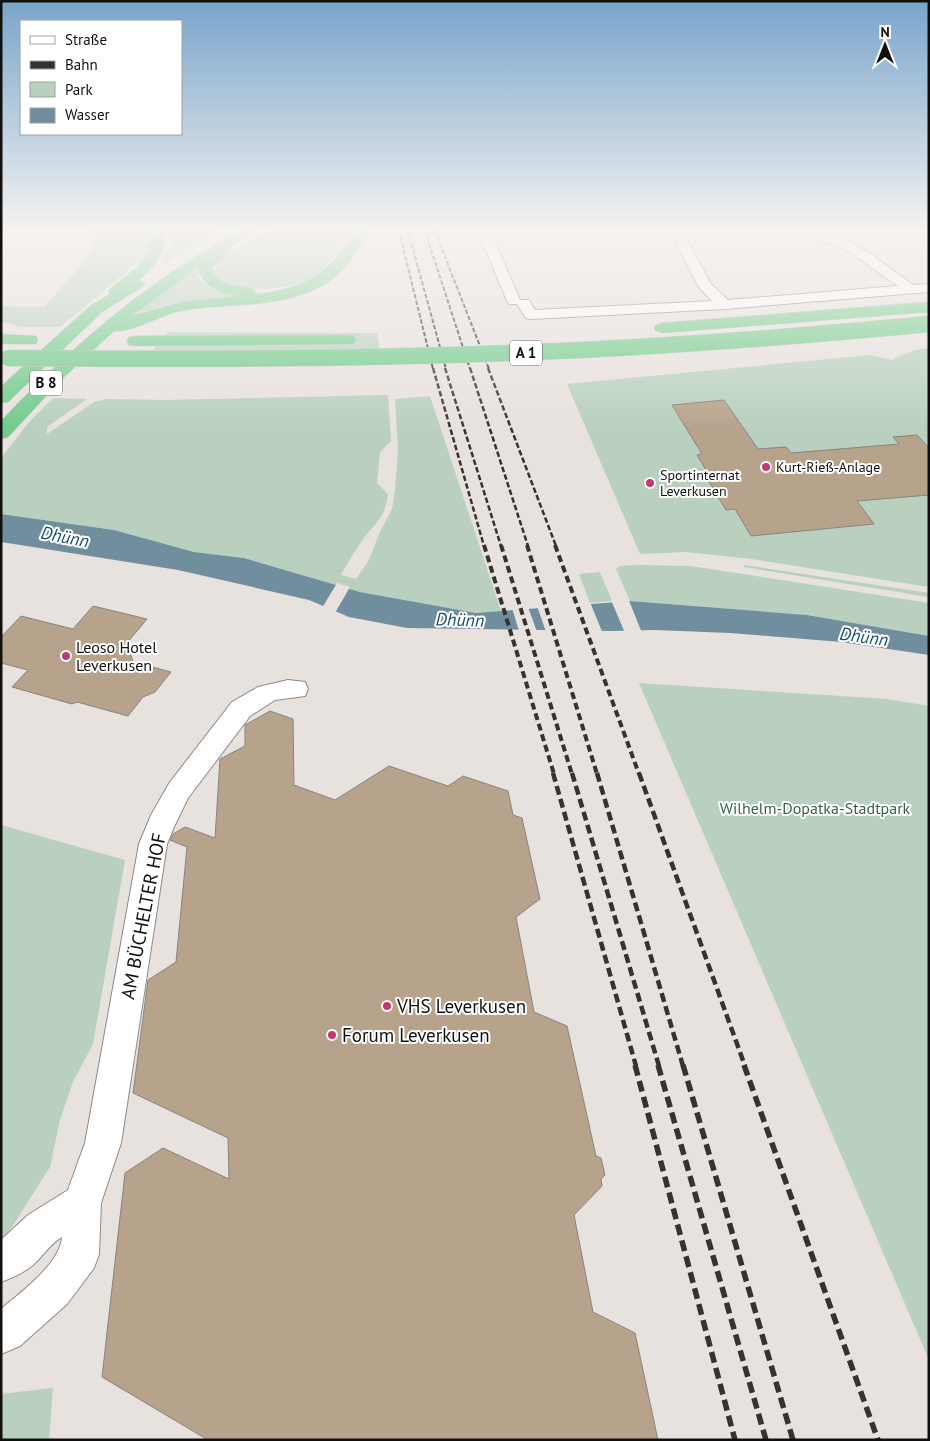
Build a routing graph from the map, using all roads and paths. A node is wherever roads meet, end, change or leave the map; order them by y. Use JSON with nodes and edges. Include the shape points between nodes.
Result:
{"nodes":[{"id":1,"x":108,"y":298,"type":"edge"},
{"id":2,"x":113,"y":298,"type":"edge"},
{"id":3,"x":142,"y":298,"type":"edge"},
{"id":4,"x":268,"y":298,"type":"edge"},
{"id":5,"x":513,"y":298,"type":"edge"},
{"id":6,"x":626,"y":298,"type":"edge"},
{"id":7,"x":717,"y":298,"type":"edge"},
{"id":8,"x":808,"y":298,"type":"edge"},
{"id":9,"x":516,"y":305,"type":"junction"},
{"id":10,"x":724,"y":305,"type":"junction"},
{"id":11,"x":929,"y":307,"type":"edge"},
{"id":12,"x":96,"y":309,"type":"junction"},
{"id":13,"x":929,"y":324,"type":"edge"},
{"id":14,"x":643,"y":329,"type":"dead end"},
{"id":15,"x":95,"y":337,"type":"junction"},
{"id":16,"x":1,"y":339,"type":"edge"},
{"id":17,"x":368,"y":340,"type":"dead end"},
{"id":18,"x":5,"y":358,"type":"edge"},
{"id":19,"x":1,"y":398,"type":"edge"},
{"id":20,"x":1,"y":433,"type":"edge"},
{"id":21,"x":296,"y":689,"type":"dead end"},
{"id":22,"x":82,"y":1203,"type":"junction"},
{"id":23,"x":1,"y":1263,"type":"edge"},
{"id":24,"x":1,"y":1334,"type":"edge"}],
"edges":[{"from":1,"to":12,"type":"highway"},
{"from":2,"to":12,"type":"highway","number":"B 8"},
{"from":3,"to":15,"type":"highway","number":"B 8"},
{"from":4,"to":15,"type":"highway","via":[[160,310]]},
{"from":5,"to":9,"type":"street"},
{"from":6,"to":9,"type":"street"},
{"from":7,"to":10,"type":"street"},
{"from":8,"to":10,"type":"street"},
{"from":9,"to":10,"type":"street","via":[[531,315]]},
{"from":11,"to":14,"type":"highway"},
{"from":12,"to":19,"type":"highway","number":"B 8"},
{"from":13,"to":18,"type":"highway","number":"A 1","bridge":true,"via":[[713,342],[495,354],[231,360]]},
{"from":15,"to":20,"type":"highway","number":"B 8"},
{"from":16,"to":17,"type":"highway"},
{"from":21,"to":22,"type":"street","name":"AM BÜCHELTER HOF","via":[[271,691],[241,709],[179,790],[161,824],[153,844],[143,894],[103,1143]]},
{"from":22,"to":23,"type":"street","via":[[41,1228],[19,1251]]},
{"from":22,"to":24,"type":"street","name":"AM BÜCHELTER HOF","via":[[80,1254],[53,1290]]}]}
